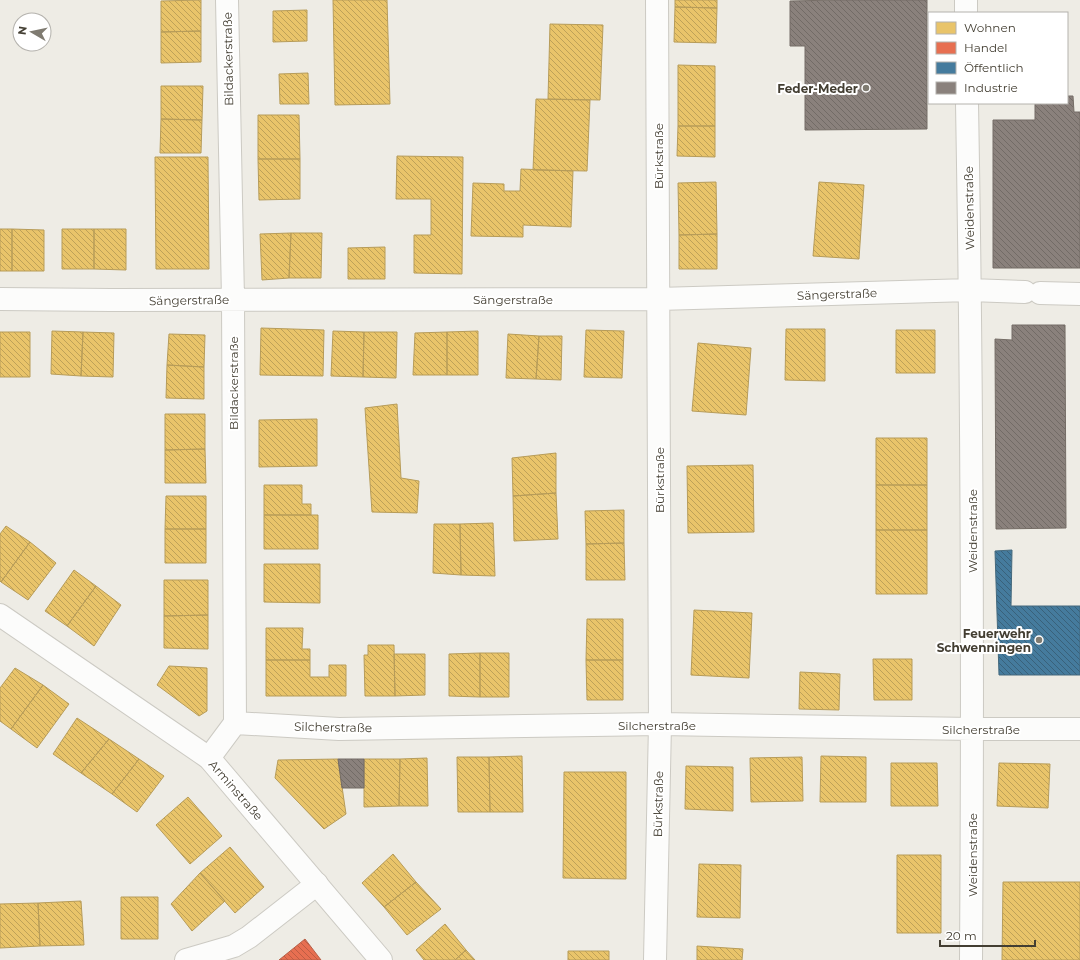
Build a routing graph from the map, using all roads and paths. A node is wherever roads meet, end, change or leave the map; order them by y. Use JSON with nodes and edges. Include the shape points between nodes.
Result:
{"nodes":[{"id":1,"x":226,"y":0,"type":"edge"},
{"id":2,"x":657,"y":0,"type":"edge"},
{"id":3,"x":966,"y":0,"type":"edge"},
{"id":4,"x":966,"y":12,"type":"edge"},
{"id":5,"x":967,"y":104,"type":"edge"},
{"id":6,"x":970,"y":290,"type":"junction"},
{"id":7,"x":1080,"y":294,"type":"edge"},
{"id":8,"x":0,"y":299,"type":"edge"},
{"id":9,"x":233,"y":299,"type":"junction"},
{"id":10,"x":658,"y":299,"type":"junction"},
{"id":11,"x":0,"y":615,"type":"edge"},
{"id":12,"x":235,"y":723,"type":"junction"},
{"id":13,"x":660,"y":724,"type":"junction"},
{"id":14,"x":973,"y":729,"type":"junction"},
{"id":15,"x":1080,"y":729,"type":"edge"},
{"id":16,"x":208,"y":758,"type":"junction"},
{"id":17,"x":317,"y":884,"type":"junction"},
{"id":18,"x":186,"y":960,"type":"edge"},
{"id":19,"x":381,"y":960,"type":"edge"},
{"id":20,"x":655,"y":960,"type":"edge"},
{"id":21,"x":971,"y":960,"type":"edge"}],
"edges":[{"from":1,"to":9,"type":"street","name":"Bildackerstraße"},
{"from":2,"to":10,"type":"street","name":"Bürkstraße"},
{"from":3,"to":4,"type":"street"},
{"from":5,"to":6,"type":"street","name":"Weidenstraße"},
{"from":6,"to":7,"type":"street","name":"Sängerstraße"},
{"from":6,"to":10,"type":"street","name":"Sängerstraße"},
{"from":6,"to":14,"type":"street","name":"Weidenstraße"},
{"from":8,"to":9,"type":"street","name":"Sängerstraße"},
{"from":9,"to":10,"type":"street","name":"Sängerstraße"},
{"from":9,"to":12,"type":"street","name":"Bildackerstraße"},
{"from":10,"to":13,"type":"street","name":"Bürkstraße"},
{"from":11,"to":16,"type":"street","name":"Arminstraße"},
{"from":12,"to":13,"type":"street","name":"Silcherstraße","via":[[339,729]]},
{"from":12,"to":16,"type":"street"},
{"from":13,"to":14,"type":"street","name":"Silcherstraße"},
{"from":13,"to":20,"type":"street","name":"Bürkstraße"},
{"from":14,"to":15,"type":"street","name":"Silcherstraße"},
{"from":14,"to":21,"type":"street","name":"Weidenstraße"},
{"from":16,"to":17,"type":"street","name":"Arminstraße"},
{"from":17,"to":18,"type":"street","via":[[234,946]]},
{"from":17,"to":19,"type":"street","name":"Arminstraße"}]}
